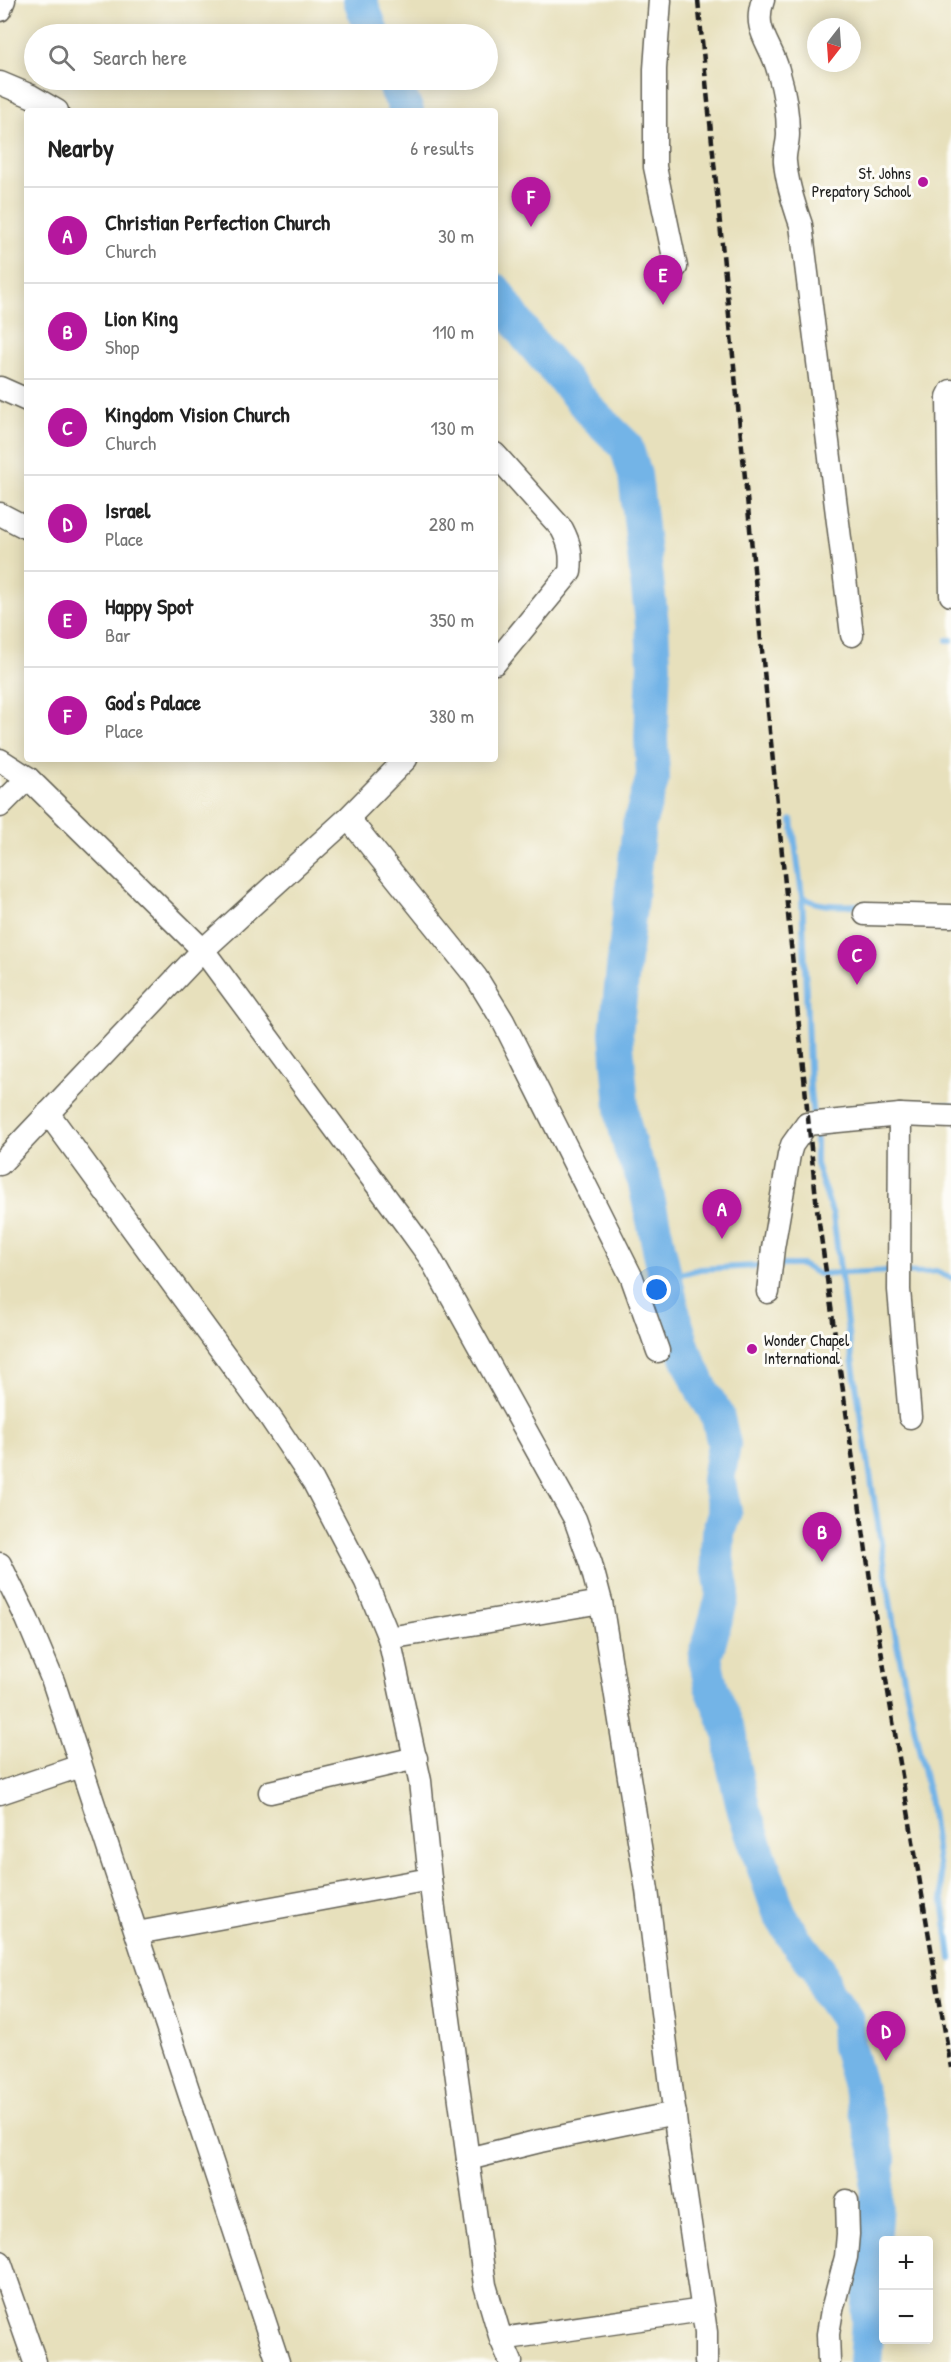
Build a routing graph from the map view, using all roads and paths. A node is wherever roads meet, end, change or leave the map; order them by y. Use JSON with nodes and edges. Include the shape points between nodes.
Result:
{"nodes":[{"id":1,"x":4,"y":0,"type":"edge"},
{"id":2,"x":660,"y":0,"type":"edge"},
{"id":3,"x":763,"y":0,"type":"edge"},
{"id":4,"x":0,"y":10,"type":"edge"},
{"id":5,"x":0,"y":83,"type":"edge"},
{"id":6,"x":52,"y":108,"type":"edge"},
{"id":7,"x":676,"y":267,"type":"dead end"},
{"id":8,"x":0,"y":388,"type":"edge"},
{"id":9,"x":951,"y":392,"type":"edge"},
{"id":10,"x":24,"y":399,"type":"edge"},
{"id":11,"x":498,"y":457,"type":"edge"},
{"id":12,"x":0,"y":514,"type":"edge"},
{"id":13,"x":24,"y":526,"type":"edge"},
{"id":14,"x":951,"y":596,"type":"edge"},
{"id":15,"x":852,"y":635,"type":"dead end"},
{"id":16,"x":500,"y":650,"type":"edge"},
{"id":17,"x":0,"y":760,"type":"edge"},
{"id":18,"x":403,"y":762,"type":"edge"},
{"id":19,"x":28,"y":778,"type":"junction"},
{"id":20,"x":0,"y":806,"type":"edge"},
{"id":21,"x":348,"y":818,"type":"junction"},
{"id":22,"x":865,"y":914,"type":"dead end"},
{"id":23,"x":951,"y":916,"type":"edge"},
{"id":24,"x":203,"y":950,"type":"junction"},
{"id":25,"x":48,"y":1113,"type":"junction"},
{"id":26,"x":900,"y":1115,"type":"junction"},
{"id":27,"x":951,"y":1117,"type":"edge"},
{"id":28,"x":0,"y":1164,"type":"edge"},
{"id":29,"x":768,"y":1292,"type":"dead end"},
{"id":30,"x":658,"y":1351,"type":"dead end"},
{"id":31,"x":910,"y":1417,"type":"dead end"},
{"id":32,"x":0,"y":1564,"type":"edge"},
{"id":33,"x":601,"y":1602,"type":"junction"},
{"id":34,"x":389,"y":1638,"type":"junction"},
{"id":35,"x":416,"y":1758,"type":"junction"},
{"id":36,"x":80,"y":1766,"type":"junction"},
{"id":37,"x":270,"y":1792,"type":"dead end"},
{"id":38,"x":0,"y":1793,"type":"edge"},
{"id":39,"x":430,"y":1879,"type":"junction"},
{"id":40,"x":136,"y":1933,"type":"junction"},
{"id":41,"x":675,"y":2113,"type":"junction"},
{"id":42,"x":468,"y":2159,"type":"junction"},
{"id":43,"x":847,"y":2201,"type":"dead end"},
{"id":44,"x":0,"y":2262,"type":"edge"},
{"id":45,"x":703,"y":2310,"type":"junction"},
{"id":46,"x":501,"y":2339,"type":"junction"},
{"id":47,"x":35,"y":2362,"type":"edge"},
{"id":48,"x":278,"y":2362,"type":"edge"},
{"id":49,"x":511,"y":2362,"type":"edge"},
{"id":50,"x":706,"y":2362,"type":"edge"},
{"id":51,"x":829,"y":2362,"type":"edge"}],
"edges":[{"from":1,"to":4,"type":"street"},
{"from":2,"to":7,"type":"street","via":[[655,167]]},
{"from":3,"to":15,"type":"street","via":[[758,22],[778,68],[785,105],[787,182],[801,225]]},
{"from":5,"to":6,"type":"street"},
{"from":8,"to":10,"type":"street"},
{"from":9,"to":14,"type":"street"},
{"from":11,"to":16,"type":"street","via":[[562,529],[572,558],[570,572]]},
{"from":12,"to":13,"type":"street"},
{"from":17,"to":19,"type":"street"},
{"from":18,"to":21,"type":"street"},
{"from":19,"to":20,"type":"street"},
{"from":19,"to":24,"type":"street"},
{"from":21,"to":24,"type":"street"},
{"from":21,"to":30,"type":"street","via":[[476,977],[503,1020],[632,1278]]},
{"from":22,"to":23,"type":"street"},
{"from":24,"to":25,"type":"street"},
{"from":24,"to":33,"type":"street","via":[[429,1256],[575,1519]]},
{"from":25,"to":28,"type":"street"},
{"from":25,"to":34,"type":"street","via":[[313,1481],[366,1582]]},
{"from":26,"to":27,"type":"street"},
{"from":26,"to":29,"type":"street","via":[[807,1124],[789,1155]]},
{"from":26,"to":31,"type":"street","via":[[899,1290]]},
{"from":32,"to":36,"type":"street","via":[[53,1681]]},
{"from":33,"to":34,"type":"street"},
{"from":33,"to":41,"type":"street","via":[[647,1890]]},
{"from":34,"to":35,"type":"street"},
{"from":35,"to":37,"type":"street"},
{"from":35,"to":39,"type":"street"},
{"from":36,"to":38,"type":"street"},
{"from":36,"to":40,"type":"street"},
{"from":39,"to":40,"type":"street"},
{"from":39,"to":42,"type":"street"},
{"from":40,"to":48,"type":"street"},
{"from":41,"to":42,"type":"street"},
{"from":41,"to":45,"type":"street"},
{"from":42,"to":46,"type":"street","via":[[485,2285]]},
{"from":43,"to":51,"type":"street","via":[[846,2257],[831,2310]]},
{"from":44,"to":47,"type":"street"},
{"from":45,"to":46,"type":"street"},
{"from":45,"to":50,"type":"street"},
{"from":46,"to":49,"type":"street"}]}
